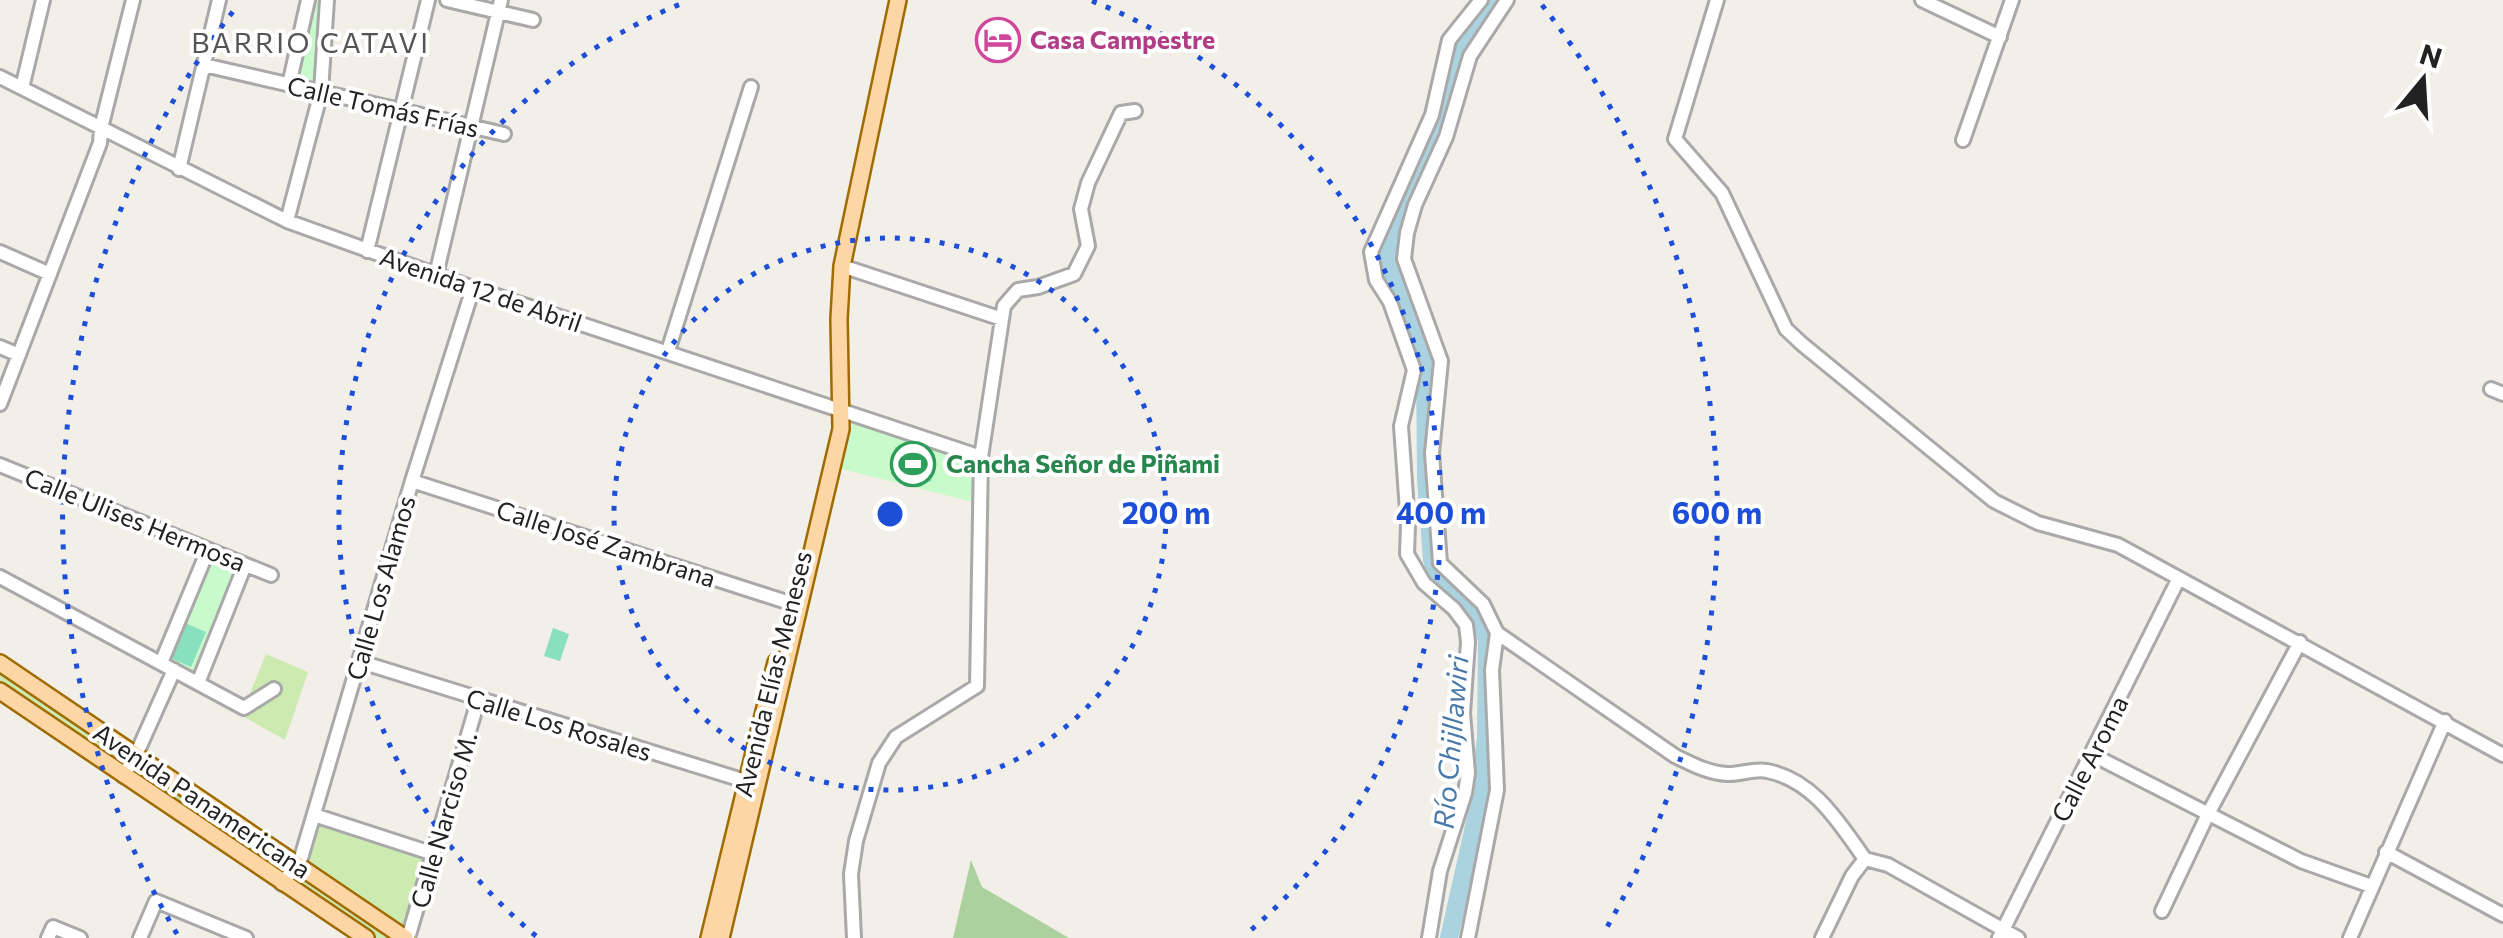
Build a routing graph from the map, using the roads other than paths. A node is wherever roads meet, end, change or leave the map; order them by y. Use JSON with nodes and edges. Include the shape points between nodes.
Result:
{"nodes":[{"id":1,"x":43,"y":0,"type":"edge"},
{"id":2,"x":133,"y":0,"type":"edge"},
{"id":3,"x":220,"y":0,"type":"edge"},
{"id":4,"x":308,"y":0,"type":"edge"},
{"id":5,"x":327,"y":0,"type":"edge"},
{"id":6,"x":428,"y":0,"type":"edge"},
{"id":7,"x":447,"y":0,"type":"edge"},
{"id":8,"x":898,"y":0,"type":"edge"},
{"id":9,"x":1481,"y":0,"type":"edge"},
{"id":10,"x":1507,"y":0,"type":"edge"},
{"id":11,"x":1717,"y":0,"type":"edge"},
{"id":12,"x":1922,"y":0,"type":"edge"},
{"id":13,"x":2012,"y":0,"type":"edge"},
{"id":14,"x":500,"y":6,"type":"edge"},
{"id":15,"x":533,"y":20,"type":"dead end"},
{"id":16,"x":2000,"y":37,"type":"junction"},
{"id":17,"x":204,"y":65,"type":"junction"},
{"id":18,"x":0,"y":77,"type":"edge"},
{"id":19,"x":289,"y":85,"type":"junction"},
{"id":20,"x":22,"y":88,"type":"junction"},
{"id":21,"x":750,"y":88,"type":"dead end"},
{"id":22,"x":320,"y":92,"type":"junction"},
{"id":23,"x":1135,"y":111,"type":"dead end"},
{"id":24,"x":401,"y":112,"type":"junction"},
{"id":25,"x":471,"y":127,"type":"junction"},
{"id":26,"x":101,"y":128,"type":"junction"},
{"id":27,"x":504,"y":134,"type":"dead end"},
{"id":28,"x":1963,"y":140,"type":"dead end"},
{"id":29,"x":179,"y":170,"type":"junction"},
{"id":30,"x":286,"y":221,"type":"junction"},
{"id":31,"x":367,"y":251,"type":"junction"},
{"id":32,"x":0,"y":252,"type":"edge"},
{"id":33,"x":842,"y":266,"type":"junction"},
{"id":34,"x":50,"y":274,"type":"junction"},
{"id":35,"x":436,"y":275,"type":"junction"},
{"id":36,"x":473,"y":288,"type":"junction"},
{"id":37,"x":1002,"y":319,"type":"junction"},
{"id":38,"x":0,"y":346,"type":"edge"},
{"id":39,"x":668,"y":351,"type":"junction"},
{"id":40,"x":19,"y":355,"type":"junction"},
{"id":41,"x":0,"y":404,"type":"edge"},
{"id":42,"x":840,"y":411,"type":"junction"},
{"id":43,"x":981,"y":457,"type":"junction"},
{"id":44,"x":0,"y":465,"type":"edge"},
{"id":45,"x":412,"y":481,"type":"junction"},
{"id":46,"x":208,"y":550,"type":"junction"},
{"id":47,"x":245,"y":565,"type":"junction"},
{"id":48,"x":271,"y":575,"type":"dead end"},
{"id":49,"x":0,"y":577,"type":"edge"},
{"id":50,"x":2179,"y":578,"type":"junction"},
{"id":51,"x":795,"y":605,"type":"junction"},
{"id":52,"x":1497,"y":633,"type":"junction"},
{"id":53,"x":2300,"y":642,"type":"junction"},
{"id":54,"x":360,"y":662,"type":"junction"},
{"id":55,"x":160,"y":663,"type":"junction"},
{"id":56,"x":0,"y":664,"type":"edge"},
{"id":57,"x":174,"y":670,"type":"junction"},
{"id":58,"x":198,"y":683,"type":"junction"},
{"id":59,"x":274,"y":689,"type":"dead end"},
{"id":60,"x":0,"y":691,"type":"edge"},
{"id":61,"x":478,"y":700,"type":"junction"},
{"id":62,"x":2445,"y":721,"type":"junction"},
{"id":63,"x":136,"y":754,"type":"junction"},
{"id":64,"x":2503,"y":754,"type":"edge"},
{"id":65,"x":2093,"y":755,"type":"junction"},
{"id":66,"x":123,"y":776,"type":"junction"},
{"id":67,"x":752,"y":783,"type":"junction"},
{"id":68,"x":2208,"y":814,"type":"junction"},
{"id":69,"x":314,"y":815,"type":"junction"},
{"id":70,"x":2386,"y":852,"type":"junction"},
{"id":71,"x":434,"y":854,"type":"junction"},
{"id":72,"x":1864,"y":859,"type":"junction"},
{"id":73,"x":296,"y":866,"type":"junction"},
{"id":74,"x":282,"y":884,"type":"junction"},
{"id":75,"x":2371,"y":886,"type":"junction"},
{"id":76,"x":2162,"y":911,"type":"dead end"},
{"id":77,"x":2503,"y":915,"type":"edge"},
{"id":78,"x":2000,"y":935,"type":"edge"},
{"id":79,"x":48,"y":938,"type":"edge"},
{"id":80,"x":80,"y":938,"type":"edge"},
{"id":81,"x":140,"y":938,"type":"edge"},
{"id":82,"x":246,"y":938,"type":"edge"},
{"id":83,"x":366,"y":938,"type":"edge"},
{"id":84,"x":406,"y":938,"type":"edge"},
{"id":85,"x":709,"y":938,"type":"edge"},
{"id":86,"x":721,"y":938,"type":"edge"},
{"id":87,"x":854,"y":938,"type":"edge"},
{"id":88,"x":1429,"y":938,"type":"edge"},
{"id":89,"x":1468,"y":938,"type":"edge"},
{"id":90,"x":1822,"y":938,"type":"edge"},
{"id":91,"x":2018,"y":938,"type":"edge"},
{"id":92,"x":2350,"y":938,"type":"edge"}],
"edges":[{"from":1,"to":20,"type":"street"},
{"from":2,"to":26,"type":"street"},
{"from":3,"to":17,"type":"street"},
{"from":4,"to":19,"type":"street"},
{"from":5,"to":22,"type":"street"},
{"from":6,"to":24,"type":"street"},
{"from":7,"to":14,"type":"street"},
{"from":8,"to":33,"type":"main road","name":"Avenida Elías Meneses"},
{"from":9,"to":88,"type":"street","via":[[1448,40],[1432,114],[1371,252],[1414,370],[1401,426],[1407,554],[1424,583],[1466,625],[1468,642],[1468,772]]},
{"from":10,"to":52,"type":"street","via":[[1470,56],[1446,137],[1415,205],[1404,258],[1441,361],[1432,453],[1440,563],[1484,604]]},
{"from":11,"to":50,"type":"street","via":[[1675,140],[1722,193],[1786,329],[1994,500],[2038,523],[2118,545]]},
{"from":12,"to":16,"type":"street"},
{"from":13,"to":16,"type":"street"},
{"from":14,"to":15,"type":"street"},
{"from":14,"to":25,"type":"street"},
{"from":16,"to":28,"type":"street"},
{"from":17,"to":19,"type":"street","name":"Calle Tomás Frías"},
{"from":17,"to":29,"type":"street"},
{"from":18,"to":20,"type":"street","name":"Avenida 12 de Abril"},
{"from":19,"to":22,"type":"street","name":"Calle Tomás Frías"},
{"from":20,"to":26,"type":"street","name":"Avenida 12 de Abril"},
{"from":21,"to":39,"type":"street"},
{"from":22,"to":24,"type":"street","name":"Calle Tomás Frías"},
{"from":22,"to":30,"type":"street"},
{"from":23,"to":37,"type":"street","via":[[1121,113],[1088,184],[1081,209],[1088,246],[1074,274],[1018,290]]},
{"from":24,"to":25,"type":"street","name":"Calle Tomás Frías"},
{"from":24,"to":31,"type":"street"},
{"from":25,"to":27,"type":"street","name":"Calle Tomás Frías"},
{"from":25,"to":35,"type":"street"},
{"from":26,"to":29,"type":"street","name":"Avenida 12 de Abril"},
{"from":26,"to":34,"type":"street"},
{"from":29,"to":30,"type":"street","name":"Avenida 12 de Abril"},
{"from":30,"to":31,"type":"street","name":"Avenida 12 de Abril"},
{"from":31,"to":35,"type":"street","name":"Avenida 12 de Abril"},
{"from":32,"to":34,"type":"street"},
{"from":33,"to":37,"type":"street"},
{"from":33,"to":42,"type":"main road","name":"Avenida Elías Meneses"},
{"from":34,"to":40,"type":"street"},
{"from":35,"to":36,"type":"street","name":"Avenida 12 de Abril"},
{"from":36,"to":39,"type":"street","name":"Avenida 12 de Abril"},
{"from":36,"to":45,"type":"street","name":"Calle Los Alamos"},
{"from":37,"to":43,"type":"street"},
{"from":38,"to":40,"type":"street"},
{"from":39,"to":42,"type":"street","name":"Avenida 12 de Abril"},
{"from":40,"to":41,"type":"street"},
{"from":42,"to":43,"type":"street","name":"Avenida 12 de Abril"},
{"from":42,"to":51,"type":"main road","name":"Avenida Elías Meneses"},
{"from":43,"to":87,"type":"street","via":[[977,686],[896,737],[878,762],[851,874]]},
{"from":44,"to":46,"type":"street","name":"Calle Ulises Hermosa"},
{"from":45,"to":51,"type":"street","name":"Calle José Zambrana"},
{"from":45,"to":54,"type":"street","name":"Calle Los Alamos"},
{"from":46,"to":47,"type":"street","name":"Calle Ulises Hermosa"},
{"from":46,"to":55,"type":"street"},
{"from":47,"to":48,"type":"street","name":"Calle Ulises Hermosa"},
{"from":47,"to":58,"type":"street"},
{"from":49,"to":55,"type":"street"},
{"from":50,"to":53,"type":"street"},
{"from":50,"to":65,"type":"street","name":"Calle Aroma"},
{"from":51,"to":67,"type":"main road","name":"Avenida Elías Meneses"},
{"from":52,"to":72,"type":"street","via":[[1701,769],[1765,770],[1792,780],[1826,803]]},
{"from":52,"to":89,"type":"street","via":[[1497,790]]},
{"from":53,"to":62,"type":"street"},
{"from":53,"to":68,"type":"street"},
{"from":54,"to":61,"type":"street","name":"Calle Los Rosales"},
{"from":54,"to":69,"type":"street","name":"Calle Los Alamos"},
{"from":55,"to":57,"type":"street"},
{"from":56,"to":63,"type":"main road","name":"Avenida Panamericana"},
{"from":57,"to":58,"type":"street"},
{"from":57,"to":63,"type":"street"},
{"from":58,"to":59,"type":"street","via":[[244,708]]},
{"from":60,"to":66,"type":"main road","name":"Avenida Panamericana"},
{"from":61,"to":67,"type":"street","name":"Calle Los Rosales"},
{"from":61,"to":71,"type":"street","name":"Calle Narciso M."},
{"from":62,"to":64,"type":"street"},
{"from":62,"to":70,"type":"street"},
{"from":63,"to":66,"type":"street"},
{"from":63,"to":73,"type":"main road","name":"Avenida Panamericana"},
{"from":65,"to":68,"type":"street"},
{"from":65,"to":78,"type":"street","name":"Calle Aroma"},
{"from":66,"to":74,"type":"main road","name":"Avenida Panamericana"},
{"from":67,"to":85,"type":"main road","name":"Avenida Elías Meneses"},
{"from":67,"to":86,"type":"main road","name":"Avenida Elías Meneses"},
{"from":68,"to":75,"type":"street","via":[[2301,861]]},
{"from":68,"to":76,"type":"street"},
{"from":69,"to":71,"type":"street"},
{"from":69,"to":73,"type":"street","name":"Calle Los Alamos"},
{"from":70,"to":75,"type":"street"},
{"from":70,"to":77,"type":"street"},
{"from":71,"to":84,"type":"street","name":"Calle Narciso M."},
{"from":72,"to":78,"type":"street","via":[[1888,865]]},
{"from":72,"to":90,"type":"street"},
{"from":73,"to":74,"type":"street","name":"Calle Los Alamos"},
{"from":73,"to":84,"type":"main road","name":"Avenida Panamericana"},
{"from":74,"to":83,"type":"main road","name":"Avenida Panamericana"},
{"from":75,"to":92,"type":"street"},
{"from":78,"to":91,"type":"street"},
{"from":79,"to":80,"type":"street","via":[[53,927]]},
{"from":81,"to":82,"type":"street","via":[[156,901]]}]}
